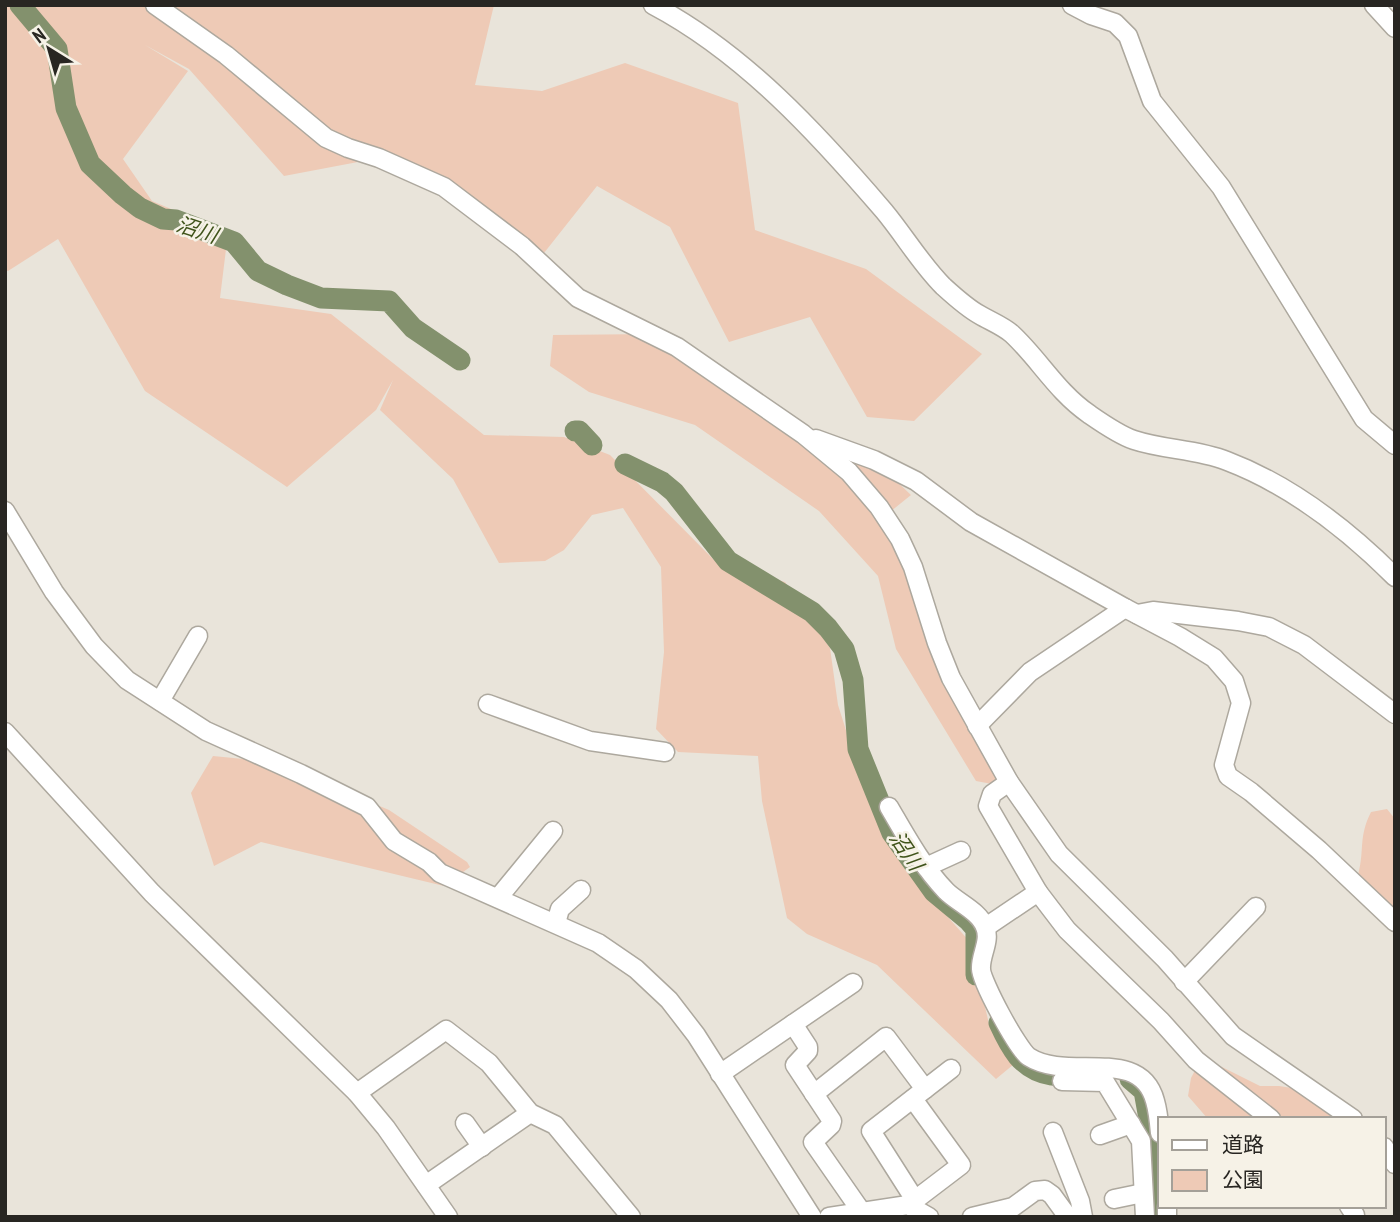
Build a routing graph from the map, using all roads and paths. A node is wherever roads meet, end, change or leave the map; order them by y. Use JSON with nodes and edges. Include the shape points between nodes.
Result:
{"nodes":[{"id":1,"x":155,"y":5,"type":"edge"},
{"id":2,"x":653,"y":5,"type":"edge"},
{"id":3,"x":1072,"y":5,"type":"edge"},
{"id":4,"x":1374,"y":5,"type":"edge"},
{"id":5,"x":1395,"y":28,"type":"edge"},
{"id":6,"x":803,"y":434,"type":"junction"},
{"id":7,"x":1395,"y":445,"type":"edge"},
{"id":8,"x":5,"y":511,"type":"edge"},
{"id":9,"x":1395,"y":577,"type":"edge"},
{"id":10,"x":1131,"y":611,"type":"junction"},
{"id":11,"x":198,"y":636,"type":"dead end"},
{"id":12,"x":160,"y":701,"type":"junction"},
{"id":13,"x":488,"y":704,"type":"dead end"},
{"id":14,"x":1395,"y":715,"type":"edge"},
{"id":15,"x":977,"y":726,"type":"junction"},
{"id":16,"x":5,"y":732,"type":"edge"},
{"id":17,"x":665,"y":752,"type":"dead end"},
{"id":18,"x":1009,"y":782,"type":"junction"},
{"id":19,"x":890,"y":807,"type":"dead end"},
{"id":20,"x":554,"y":831,"type":"dead end"},
{"id":21,"x":961,"y":851,"type":"dead end"},
{"id":22,"x":926,"y":867,"type":"junction"},
{"id":23,"x":581,"y":890,"type":"dead end"},
{"id":24,"x":1038,"y":892,"type":"junction"},
{"id":25,"x":498,"y":898,"type":"junction"},
{"id":26,"x":1256,"y":906,"type":"dead end"},
{"id":27,"x":1395,"y":922,"type":"edge"},
{"id":28,"x":556,"y":923,"type":"junction"},
{"id":29,"x":986,"y":927,"type":"junction"},
{"id":30,"x":1184,"y":982,"type":"junction"},
{"id":31,"x":853,"y":984,"type":"dead end"},
{"id":32,"x":793,"y":1024,"type":"junction"},
{"id":33,"x":951,"y":1069,"type":"dead end"},
{"id":34,"x":720,"y":1074,"type":"junction"},
{"id":35,"x":1062,"y":1081,"type":"dead end"},
{"id":36,"x":357,"y":1093,"type":"junction"},
{"id":37,"x":814,"y":1094,"type":"junction"},
{"id":38,"x":919,"y":1094,"type":"junction"},
{"id":39,"x":530,"y":1113,"type":"junction"},
{"id":40,"x":1268,"y":1117,"type":"edge"},
{"id":41,"x":1350,"y":1117,"type":"edge"},
{"id":42,"x":1158,"y":1119,"type":"edge"},
{"id":43,"x":464,"y":1123,"type":"dead end"},
{"id":44,"x":1131,"y":1124,"type":"junction"},
{"id":45,"x":1053,"y":1132,"type":"dead end"},
{"id":46,"x":1100,"y":1135,"type":"dead end"},
{"id":47,"x":482,"y":1147,"type":"junction"},
{"id":48,"x":426,"y":1185,"type":"junction"},
{"id":49,"x":1143,"y":1193,"type":"junction"},
{"id":50,"x":1114,"y":1199,"type":"dead end"},
{"id":51,"x":920,"y":1208,"type":"edge"},
{"id":52,"x":861,"y":1211,"type":"junction"},
{"id":53,"x":448,"y":1217,"type":"edge"},
{"id":54,"x":631,"y":1217,"type":"edge"},
{"id":55,"x":812,"y":1217,"type":"edge"},
{"id":56,"x":829,"y":1217,"type":"edge"},
{"id":57,"x":972,"y":1217,"type":"edge"},
{"id":58,"x":1068,"y":1217,"type":"edge"},
{"id":59,"x":1083,"y":1217,"type":"edge"},
{"id":60,"x":1145,"y":1217,"type":"edge"}],
"edges":[{"from":1,"to":6,"type":"street","via":[[226,55],[326,138],[444,187],[522,246],[578,298],[677,347]]},
{"from":2,"to":9,"type":"street","via":[[724,52],[783,103],[878,204],[942,285],[1010,333],[1087,413],[1132,439],[1225,460],[1267,479],[1365,547]]},
{"from":3,"to":7,"type":"street","via":[[1115,23],[1128,36],[1152,101],[1221,187],[1364,419]]},
{"from":4,"to":5,"type":"street"},
{"from":6,"to":10,"type":"street","via":[[916,481],[971,522]]},
{"from":6,"to":15,"type":"street","via":[[849,472],[900,539],[950,678]]},
{"from":8,"to":12,"type":"street","via":[[54,592],[94,646],[127,680]]},
{"from":10,"to":14,"type":"street","via":[[1269,627],[1304,645]]},
{"from":10,"to":15,"type":"street","via":[[1030,671]]},
{"from":10,"to":27,"type":"street","via":[[1214,658],[1234,681],[1241,703],[1224,765],[1228,776],[1320,850]]},
{"from":11,"to":12,"type":"street"},
{"from":12,"to":25,"type":"street","via":[[206,731],[367,807],[394,841],[440,873]]},
{"from":13,"to":17,"type":"street","via":[[590,741]]},
{"from":15,"to":18,"type":"street"},
{"from":16,"to":36,"type":"street","via":[[152,893]]},
{"from":18,"to":24,"type":"street","via":[[992,794],[988,806]]},
{"from":18,"to":30,"type":"street","via":[[1059,854]]},
{"from":19,"to":22,"type":"street"},
{"from":20,"to":25,"type":"street"},
{"from":21,"to":22,"type":"street"},
{"from":22,"to":29,"type":"street"},
{"from":23,"to":28,"type":"street","via":[[560,909]]},
{"from":24,"to":29,"type":"street"},
{"from":24,"to":40,"type":"street","via":[[1067,930],[1196,1060]]},
{"from":25,"to":28,"type":"street"},
{"from":26,"to":30,"type":"street"},
{"from":28,"to":34,"type":"street","via":[[598,943],[636,969],[669,1000]]},
{"from":29,"to":42,"type":"street","via":[[981,970],[1012,1038],[1027,1057],[1053,1067],[1135,1072],[1155,1099]]},
{"from":30,"to":41,"type":"street","via":[[1233,1036]]},
{"from":31,"to":32,"type":"street"},
{"from":32,"to":34,"type":"street"},
{"from":32,"to":37,"type":"street","via":[[808,1047],[795,1066]]},
{"from":33,"to":38,"type":"street"},
{"from":34,"to":55,"type":"street"},
{"from":35,"to":44,"type":"street","via":[[1105,1082]]},
{"from":36,"to":39,"type":"street","via":[[446,1030],[489,1062]]},
{"from":36,"to":48,"type":"street","via":[[390,1119],[414,1155]]},
{"from":37,"to":38,"type":"street","via":[[886,1037]]},
{"from":37,"to":52,"type":"street","via":[[832,1121],[813,1142]]},
{"from":38,"to":51,"type":"street","via":[[961,1165]]},
{"from":38,"to":51,"type":"street","via":[[871,1131]]},
{"from":39,"to":47,"type":"street"},
{"from":39,"to":54,"type":"street","via":[[555,1125]]},
{"from":43,"to":47,"type":"street"},
{"from":44,"to":46,"type":"street"},
{"from":44,"to":49,"type":"street","via":[[1141,1141]]},
{"from":45,"to":59,"type":"street"},
{"from":47,"to":48,"type":"street"},
{"from":48,"to":53,"type":"street"},
{"from":49,"to":50,"type":"street"},
{"from":49,"to":60,"type":"street"},
{"from":51,"to":52,"type":"street","via":[[908,1205]]},
{"from":52,"to":56,"type":"street"},
{"from":57,"to":58,"type":"street","via":[[1013,1207],[1035,1191],[1045,1190]]}]}
